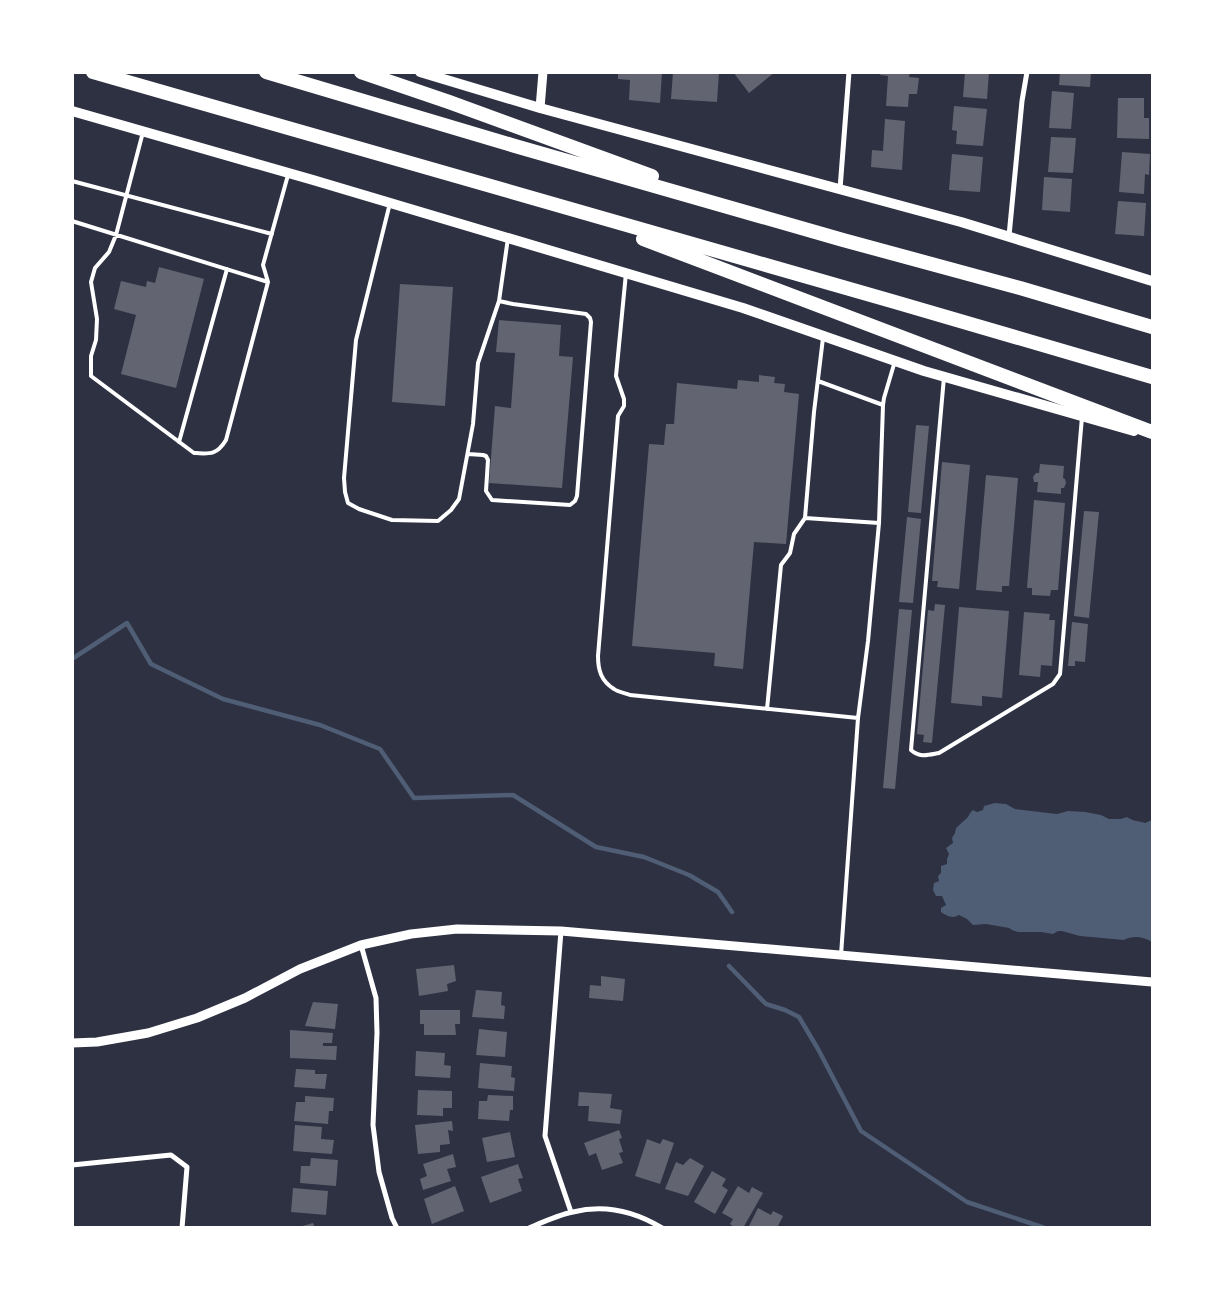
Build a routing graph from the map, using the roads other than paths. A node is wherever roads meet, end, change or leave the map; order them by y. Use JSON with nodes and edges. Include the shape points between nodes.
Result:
{"nodes":[{"id":1,"x":93,"y":72,"type":"edge"},
{"id":2,"x":266,"y":72,"type":"edge"},
{"id":3,"x":361,"y":72,"type":"edge"},
{"id":4,"x":420,"y":72,"type":"edge"},
{"id":5,"x":543,"y":72,"type":"edge"},
{"id":6,"x":849,"y":72,"type":"edge"},
{"id":7,"x":1027,"y":72,"type":"edge"},
{"id":8,"x":540,"y":108,"type":"junction"},
{"id":9,"x":72,"y":111,"type":"edge"},
{"id":10,"x":144,"y":132,"type":"junction"},
{"id":11,"x":289,"y":173,"type":"junction"},
{"id":12,"x":72,"y":181,"type":"edge"},
{"id":13,"x":840,"y":189,"type":"junction"},
{"id":14,"x":127,"y":195,"type":"junction"},
{"id":15,"x":390,"y":203,"type":"junction"},
{"id":16,"x":553,"y":205,"type":"junction"},
{"id":17,"x":766,"y":217,"type":"junction"},
{"id":18,"x":72,"y":221,"type":"edge"},
{"id":19,"x":272,"y":234,"type":"junction"},
{"id":20,"x":116,"y":235,"type":"junction"},
{"id":21,"x":1009,"y":237,"type":"junction"},
{"id":22,"x":508,"y":238,"type":"junction"},
{"id":23,"x":227,"y":269,"type":"junction"},
{"id":24,"x":626,"y":274,"type":"junction"},
{"id":25,"x":1152,"y":281,"type":"edge"},
{"id":26,"x":268,"y":282,"type":"junction"},
{"id":27,"x":499,"y":300,"type":"junction"},
{"id":28,"x":1152,"y":327,"type":"edge"},
{"id":29,"x":824,"y":336,"type":"junction"},
{"id":30,"x":895,"y":361,"type":"junction"},
{"id":31,"x":944,"y":377,"type":"junction"},
{"id":32,"x":1152,"y":377,"type":"edge"},
{"id":33,"x":818,"y":381,"type":"junction"},
{"id":34,"x":883,"y":405,"type":"junction"},
{"id":35,"x":1082,"y":416,"type":"junction"},
{"id":36,"x":1152,"y":432,"type":"edge"},
{"id":37,"x":1152,"y":437,"type":"edge"},
{"id":38,"x":179,"y":442,"type":"junction"},
{"id":39,"x":468,"y":454,"type":"junction"},
{"id":40,"x":805,"y":518,"type":"junction"},
{"id":41,"x":879,"y":524,"type":"junction"},
{"id":42,"x":767,"y":709,"type":"junction"},
{"id":43,"x":858,"y":718,"type":"junction"},
{"id":44,"x":561,"y":931,"type":"junction"},
{"id":45,"x":361,"y":945,"type":"junction"},
{"id":46,"x":840,"y":955,"type":"junction"},
{"id":47,"x":1152,"y":982,"type":"edge"},
{"id":48,"x":72,"y":1044,"type":"edge"},
{"id":49,"x":72,"y":1165,"type":"edge"},
{"id":50,"x":571,"y":1212,"type":"junction"},
{"id":51,"x":182,"y":1228,"type":"edge"},
{"id":52,"x":397,"y":1228,"type":"edge"},
{"id":53,"x":529,"y":1228,"type":"edge"},
{"id":54,"x":662,"y":1228,"type":"edge"}],
"edges":[{"from":1,"to":16,"type":"highway"},
{"from":2,"to":17,"type":"highway"},
{"from":3,"to":17,"type":"highway"},
{"from":4,"to":8,"type":"main road"},
{"from":5,"to":8,"type":"street"},
{"from":6,"to":13,"type":"street"},
{"from":7,"to":21,"type":"street"},
{"from":8,"to":13,"type":"main road"},
{"from":9,"to":10,"type":"main road"},
{"from":10,"to":11,"type":"main road"},
{"from":10,"to":14,"type":"lane"},
{"from":11,"to":15,"type":"main road"},
{"from":11,"to":19,"type":"lane"},
{"from":12,"to":14,"type":"lane"},
{"from":13,"to":21,"type":"main road"},
{"from":14,"to":19,"type":"lane"},
{"from":14,"to":20,"type":"lane"},
{"from":15,"to":22,"type":"main road"},
{"from":15,"to":39,"type":"lane","via":[[356,340],[344,478],[348,504],[392,520],[438,521],[459,498]]},
{"from":16,"to":32,"type":"highway"},
{"from":16,"to":36,"type":"highway"},
{"from":17,"to":28,"type":"highway"},
{"from":18,"to":20,"type":"lane"},
{"from":19,"to":26,"type":"lane","via":[[263,265]]},
{"from":20,"to":23,"type":"lane"},
{"from":20,"to":38,"type":"lane","via":[[95,268],[91,282],[97,319],[91,376]]},
{"from":21,"to":25,"type":"main road"},
{"from":22,"to":24,"type":"main road"},
{"from":22,"to":27,"type":"lane"},
{"from":23,"to":26,"type":"lane"},
{"from":23,"to":38,"type":"lane"},
{"from":24,"to":29,"type":"main road","via":[[743,308]]},
{"from":24,"to":42,"type":"lane","via":[[616,376],[624,406],[618,416],[598,670],[614,690],[630,695]]},
{"from":26,"to":38,"type":"lane","via":[[226,440],[220,449],[209,454],[194,453]]},
{"from":27,"to":39,"type":"lane","via":[[478,363]]},
{"from":27,"to":39,"type":"lane","via":[[586,314],[590,318],[575,501],[570,505],[492,500],[486,491],[486,456]]},
{"from":29,"to":30,"type":"main road"},
{"from":29,"to":33,"type":"lane"},
{"from":30,"to":31,"type":"main road"},
{"from":30,"to":34,"type":"lane"},
{"from":31,"to":35,"type":"main road"},
{"from":31,"to":35,"type":"lane","via":[[911,750],[916,755],[939,753],[1054,684],[1060,674]]},
{"from":33,"to":34,"type":"lane"},
{"from":33,"to":40,"type":"lane"},
{"from":34,"to":41,"type":"lane"},
{"from":35,"to":37,"type":"main road"},
{"from":40,"to":41,"type":"lane"},
{"from":40,"to":42,"type":"lane","via":[[794,534],[790,553],[780,566]]},
{"from":41,"to":43,"type":"lane"},
{"from":42,"to":43,"type":"lane"},
{"from":43,"to":46,"type":"lane"},
{"from":44,"to":45,"type":"street","via":[[457,929],[411,934]]},
{"from":44,"to":46,"type":"street"},
{"from":44,"to":50,"type":"street","via":[[545,1136]]},
{"from":45,"to":48,"type":"street","via":[[197,1018],[148,1033]]},
{"from":45,"to":52,"type":"street","via":[[376,998],[378,1033],[373,1125],[379,1172]]},
{"from":46,"to":47,"type":"street"},
{"from":49,"to":51,"type":"street","via":[[171,1155],[186,1168]]},
{"from":50,"to":53,"type":"street"},
{"from":50,"to":54,"type":"street","via":[[595,1208],[623,1210]]}]}
